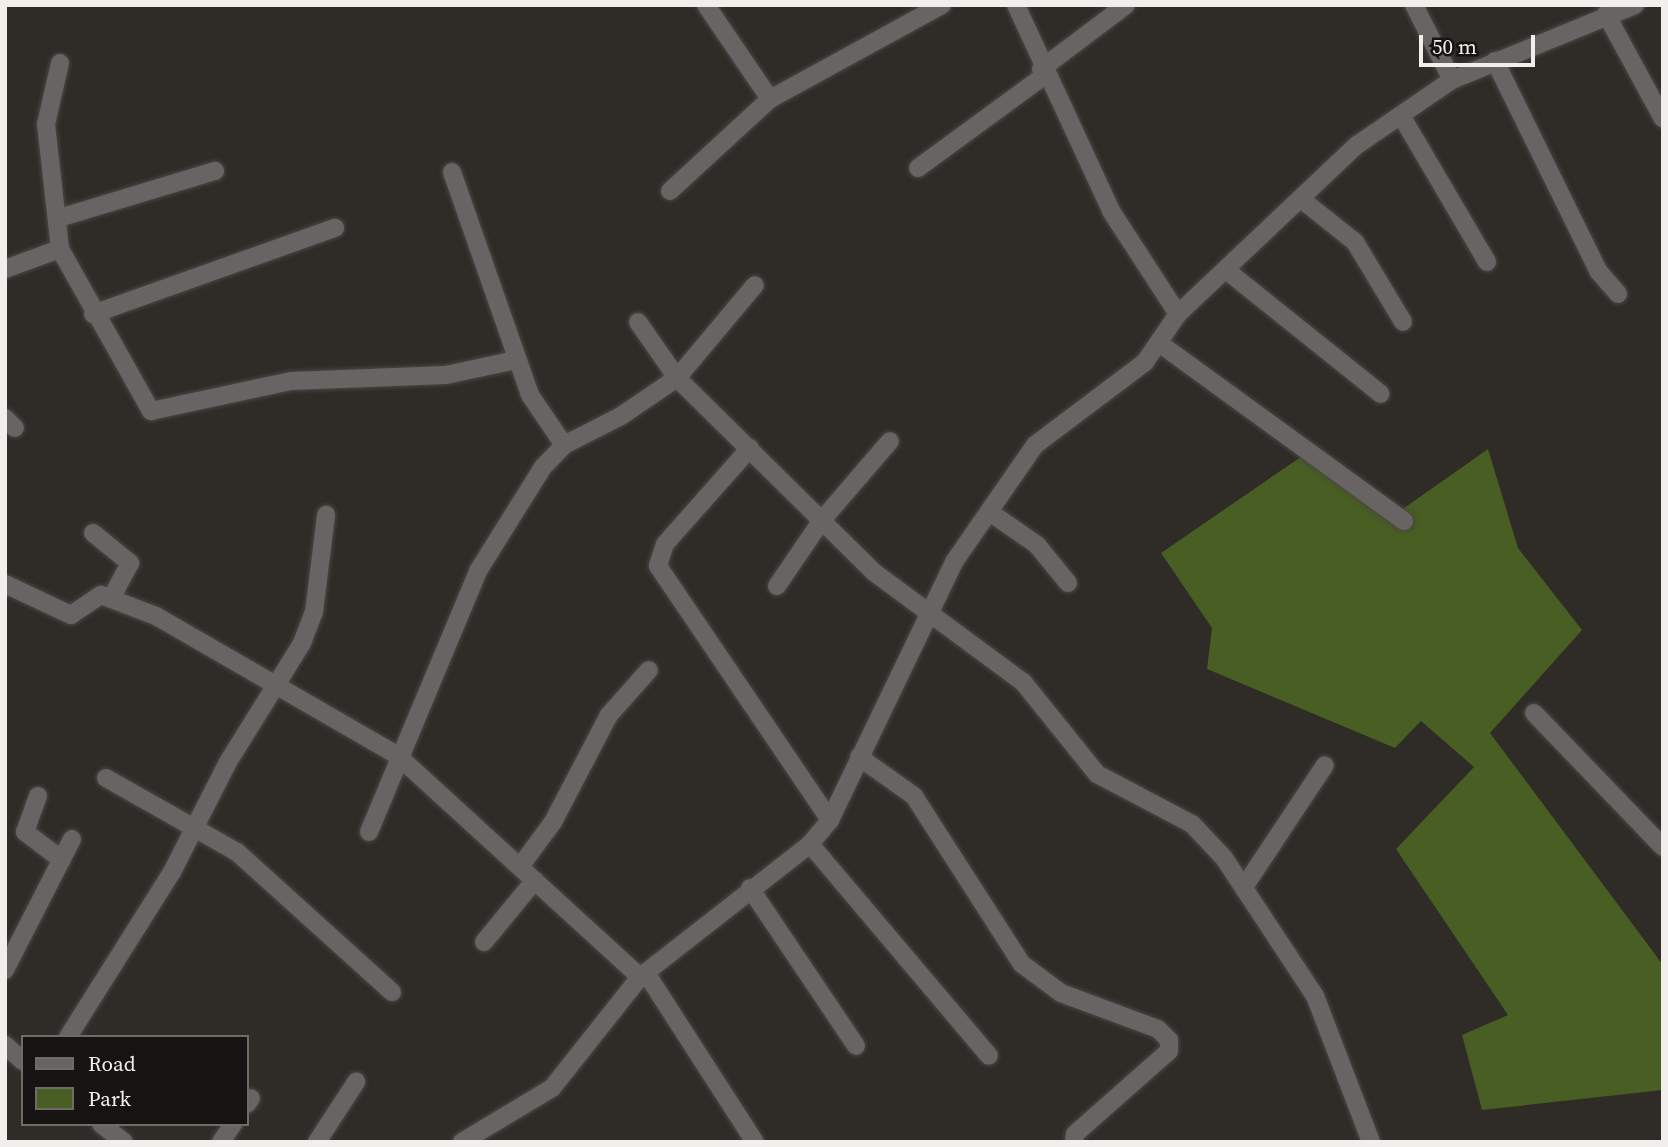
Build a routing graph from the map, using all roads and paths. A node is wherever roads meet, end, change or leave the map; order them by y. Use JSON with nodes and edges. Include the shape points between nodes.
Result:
{"nodes":[{"id":1,"x":706,"y":5,"type":"edge"},
{"id":2,"x":942,"y":5,"type":"edge"},
{"id":3,"x":1016,"y":5,"type":"edge"},
{"id":4,"x":1126,"y":5,"type":"edge"},
{"id":5,"x":1414,"y":5,"type":"edge"},
{"id":6,"x":1635,"y":5,"type":"edge"},
{"id":7,"x":1606,"y":14,"type":"junction"},
{"id":8,"x":1495,"y":61,"type":"junction"},
{"id":9,"x":60,"y":64,"type":"dead end"},
{"id":10,"x":1043,"y":72,"type":"junction"},
{"id":11,"x":1451,"y":80,"type":"junction"},
{"id":12,"x":770,"y":99,"type":"junction"},
{"id":13,"x":1402,"y":117,"type":"junction"},
{"id":14,"x":1663,"y":119,"type":"edge"},
{"id":15,"x":918,"y":168,"type":"dead end"},
{"id":16,"x":215,"y":171,"type":"dead end"},
{"id":17,"x":452,"y":173,"type":"dead end"},
{"id":18,"x":670,"y":191,"type":"dead end"},
{"id":19,"x":1301,"y":199,"type":"junction"},
{"id":20,"x":59,"y":218,"type":"junction"},
{"id":21,"x":335,"y":228,"type":"dead end"},
{"id":22,"x":60,"y":249,"type":"junction"},
{"id":23,"x":1487,"y":262,"type":"dead end"},
{"id":24,"x":5,"y":269,"type":"edge"},
{"id":25,"x":1226,"y":270,"type":"junction"},
{"id":26,"x":755,"y":285,"type":"dead end"},
{"id":27,"x":1618,"y":294,"type":"dead end"},
{"id":28,"x":93,"y":314,"type":"junction"},
{"id":29,"x":1178,"y":314,"type":"junction"},
{"id":30,"x":638,"y":322,"type":"dead end"},
{"id":31,"x":1404,"y":322,"type":"dead end"},
{"id":32,"x":1159,"y":343,"type":"junction"},
{"id":33,"x":516,"y":360,"type":"junction"},
{"id":34,"x":677,"y":378,"type":"junction"},
{"id":35,"x":1381,"y":394,"type":"dead end"},
{"id":36,"x":890,"y":441,"type":"dead end"},
{"id":37,"x":564,"y":445,"type":"junction"},
{"id":38,"x":750,"y":448,"type":"junction"},
{"id":39,"x":991,"y":513,"type":"junction"},
{"id":40,"x":326,"y":515,"type":"dead end"},
{"id":41,"x":822,"y":520,"type":"junction"},
{"id":42,"x":1404,"y":521,"type":"dead end"},
{"id":43,"x":93,"y":533,"type":"dead end"},
{"id":44,"x":1068,"y":583,"type":"dead end"},
{"id":45,"x":5,"y":584,"type":"edge"},
{"id":46,"x":777,"y":586,"type":"dead end"},
{"id":47,"x":111,"y":598,"type":"junction"},
{"id":48,"x":925,"y":616,"type":"junction"},
{"id":49,"x":649,"y":670,"type":"dead end"},
{"id":50,"x":277,"y":686,"type":"junction"},
{"id":51,"x":1534,"y":713,"type":"dead end"},
{"id":52,"x":397,"y":755,"type":"junction"},
{"id":53,"x":859,"y":757,"type":"junction"},
{"id":54,"x":1325,"y":765,"type":"dead end"},
{"id":55,"x":106,"y":778,"type":"dead end"},
{"id":56,"x":38,"y":796,"type":"dead end"},
{"id":57,"x":830,"y":820,"type":"junction"},
{"id":58,"x":196,"y":825,"type":"junction"},
{"id":59,"x":369,"y":832,"type":"dead end"},
{"id":60,"x":72,"y":839,"type":"dead end"},
{"id":61,"x":810,"y":844,"type":"junction"},
{"id":62,"x":1663,"y":847,"type":"edge"},
{"id":63,"x":62,"y":860,"type":"junction"},
{"id":64,"x":522,"y":864,"type":"junction"},
{"id":65,"x":535,"y":880,"type":"junction"},
{"id":66,"x":1244,"y":887,"type":"junction"},
{"id":67,"x":750,"y":888,"type":"junction"},
{"id":68,"x":484,"y":942,"type":"dead end"},
{"id":69,"x":5,"y":970,"type":"edge"},
{"id":70,"x":643,"y":975,"type":"junction"},
{"id":71,"x":392,"y":992,"type":"dead end"},
{"id":72,"x":69,"y":1035,"type":"edge"},
{"id":73,"x":856,"y":1046,"type":"dead end"},
{"id":74,"x":989,"y":1056,"type":"dead end"},
{"id":75,"x":356,"y":1082,"type":"dead end"},
{"id":76,"x":104,"y":1126,"type":"edge"},
{"id":77,"x":232,"y":1126,"type":"edge"},
{"id":78,"x":124,"y":1142,"type":"edge"},
{"id":79,"x":221,"y":1142,"type":"edge"},
{"id":80,"x":317,"y":1142,"type":"edge"},
{"id":81,"x":462,"y":1142,"type":"edge"},
{"id":82,"x":755,"y":1142,"type":"edge"},
{"id":83,"x":1074,"y":1142,"type":"edge"},
{"id":84,"x":1371,"y":1142,"type":"edge"}],
"edges":[{"from":1,"to":12,"type":"street"},
{"from":2,"to":12,"type":"street"},
{"from":3,"to":10,"type":"street"},
{"from":4,"to":10,"type":"street"},
{"from":5,"to":11,"type":"street"},
{"from":6,"to":7,"type":"street"},
{"from":7,"to":8,"type":"street"},
{"from":7,"to":14,"type":"street"},
{"from":8,"to":11,"type":"street"},
{"from":8,"to":27,"type":"street","via":[[1593,261]]},
{"from":9,"to":20,"type":"street","via":[[46,124]]},
{"from":10,"to":15,"type":"street"},
{"from":10,"to":29,"type":"street","via":[[1111,211]]},
{"from":11,"to":13,"type":"street"},
{"from":12,"to":18,"type":"street"},
{"from":13,"to":19,"type":"street","via":[[1357,145]]},
{"from":13,"to":23,"type":"street"},
{"from":16,"to":20,"type":"street"},
{"from":17,"to":33,"type":"street"},
{"from":19,"to":25,"type":"street"},
{"from":19,"to":31,"type":"street","via":[[1355,243]]},
{"from":20,"to":22,"type":"street"},
{"from":21,"to":28,"type":"street"},
{"from":22,"to":24,"type":"street"},
{"from":22,"to":28,"type":"street"},
{"from":25,"to":29,"type":"street"},
{"from":25,"to":35,"type":"street"},
{"from":26,"to":34,"type":"street"},
{"from":28,"to":33,"type":"street","via":[[151,411],[291,381],[446,375]]},
{"from":29,"to":32,"type":"street"},
{"from":30,"to":34,"type":"street"},
{"from":32,"to":39,"type":"street","via":[[1145,362],[1035,445]]},
{"from":32,"to":42,"type":"street"},
{"from":33,"to":37,"type":"street"},
{"from":34,"to":37,"type":"street","via":[[621,416]]},
{"from":34,"to":38,"type":"street"},
{"from":36,"to":41,"type":"street"},
{"from":37,"to":52,"type":"street","via":[[478,570]]},
{"from":38,"to":41,"type":"street"},
{"from":38,"to":57,"type":"street","via":[[665,544],[659,566]]},
{"from":39,"to":44,"type":"street","via":[[1037,545]]},
{"from":39,"to":48,"type":"street"},
{"from":40,"to":50,"type":"street","via":[[314,612]]},
{"from":41,"to":46,"type":"street"},
{"from":41,"to":48,"type":"street"},
{"from":43,"to":47,"type":"street","via":[[130,563]]},
{"from":45,"to":47,"type":"street","via":[[71,615],[101,596]]},
{"from":47,"to":50,"type":"street"},
{"from":48,"to":53,"type":"street"},
{"from":48,"to":66,"type":"street","via":[[1023,682],[1097,774],[1192,824]]},
{"from":49,"to":64,"type":"street","via":[[609,715],[552,822]]},
{"from":50,"to":52,"type":"street"},
{"from":50,"to":58,"type":"street"},
{"from":51,"to":62,"type":"street"},
{"from":52,"to":59,"type":"street"},
{"from":52,"to":64,"type":"street"},
{"from":53,"to":57,"type":"street"},
{"from":53,"to":83,"type":"street","via":[[914,796],[1022,964],[1061,993],[1158,1029],[1169,1040],[1169,1051],[1075,1134]]},
{"from":54,"to":66,"type":"street"},
{"from":55,"to":58,"type":"street"},
{"from":56,"to":63,"type":"street","via":[[25,832]]},
{"from":57,"to":61,"type":"street"},
{"from":58,"to":71,"type":"street","via":[[279,886]]},
{"from":58,"to":72,"type":"street"},
{"from":60,"to":63,"type":"street"},
{"from":61,"to":67,"type":"street"},
{"from":61,"to":74,"type":"street"},
{"from":63,"to":69,"type":"street"},
{"from":64,"to":65,"type":"street"},
{"from":65,"to":68,"type":"street"},
{"from":65,"to":70,"type":"street"},
{"from":66,"to":84,"type":"street","via":[[1315,996]]},
{"from":67,"to":70,"type":"street"},
{"from":67,"to":73,"type":"street"},
{"from":70,"to":81,"type":"street","via":[[552,1088]]},
{"from":70,"to":82,"type":"street"},
{"from":75,"to":80,"type":"street"},
{"from":76,"to":78,"type":"street"},
{"from":77,"to":79,"type":"street"}]}
